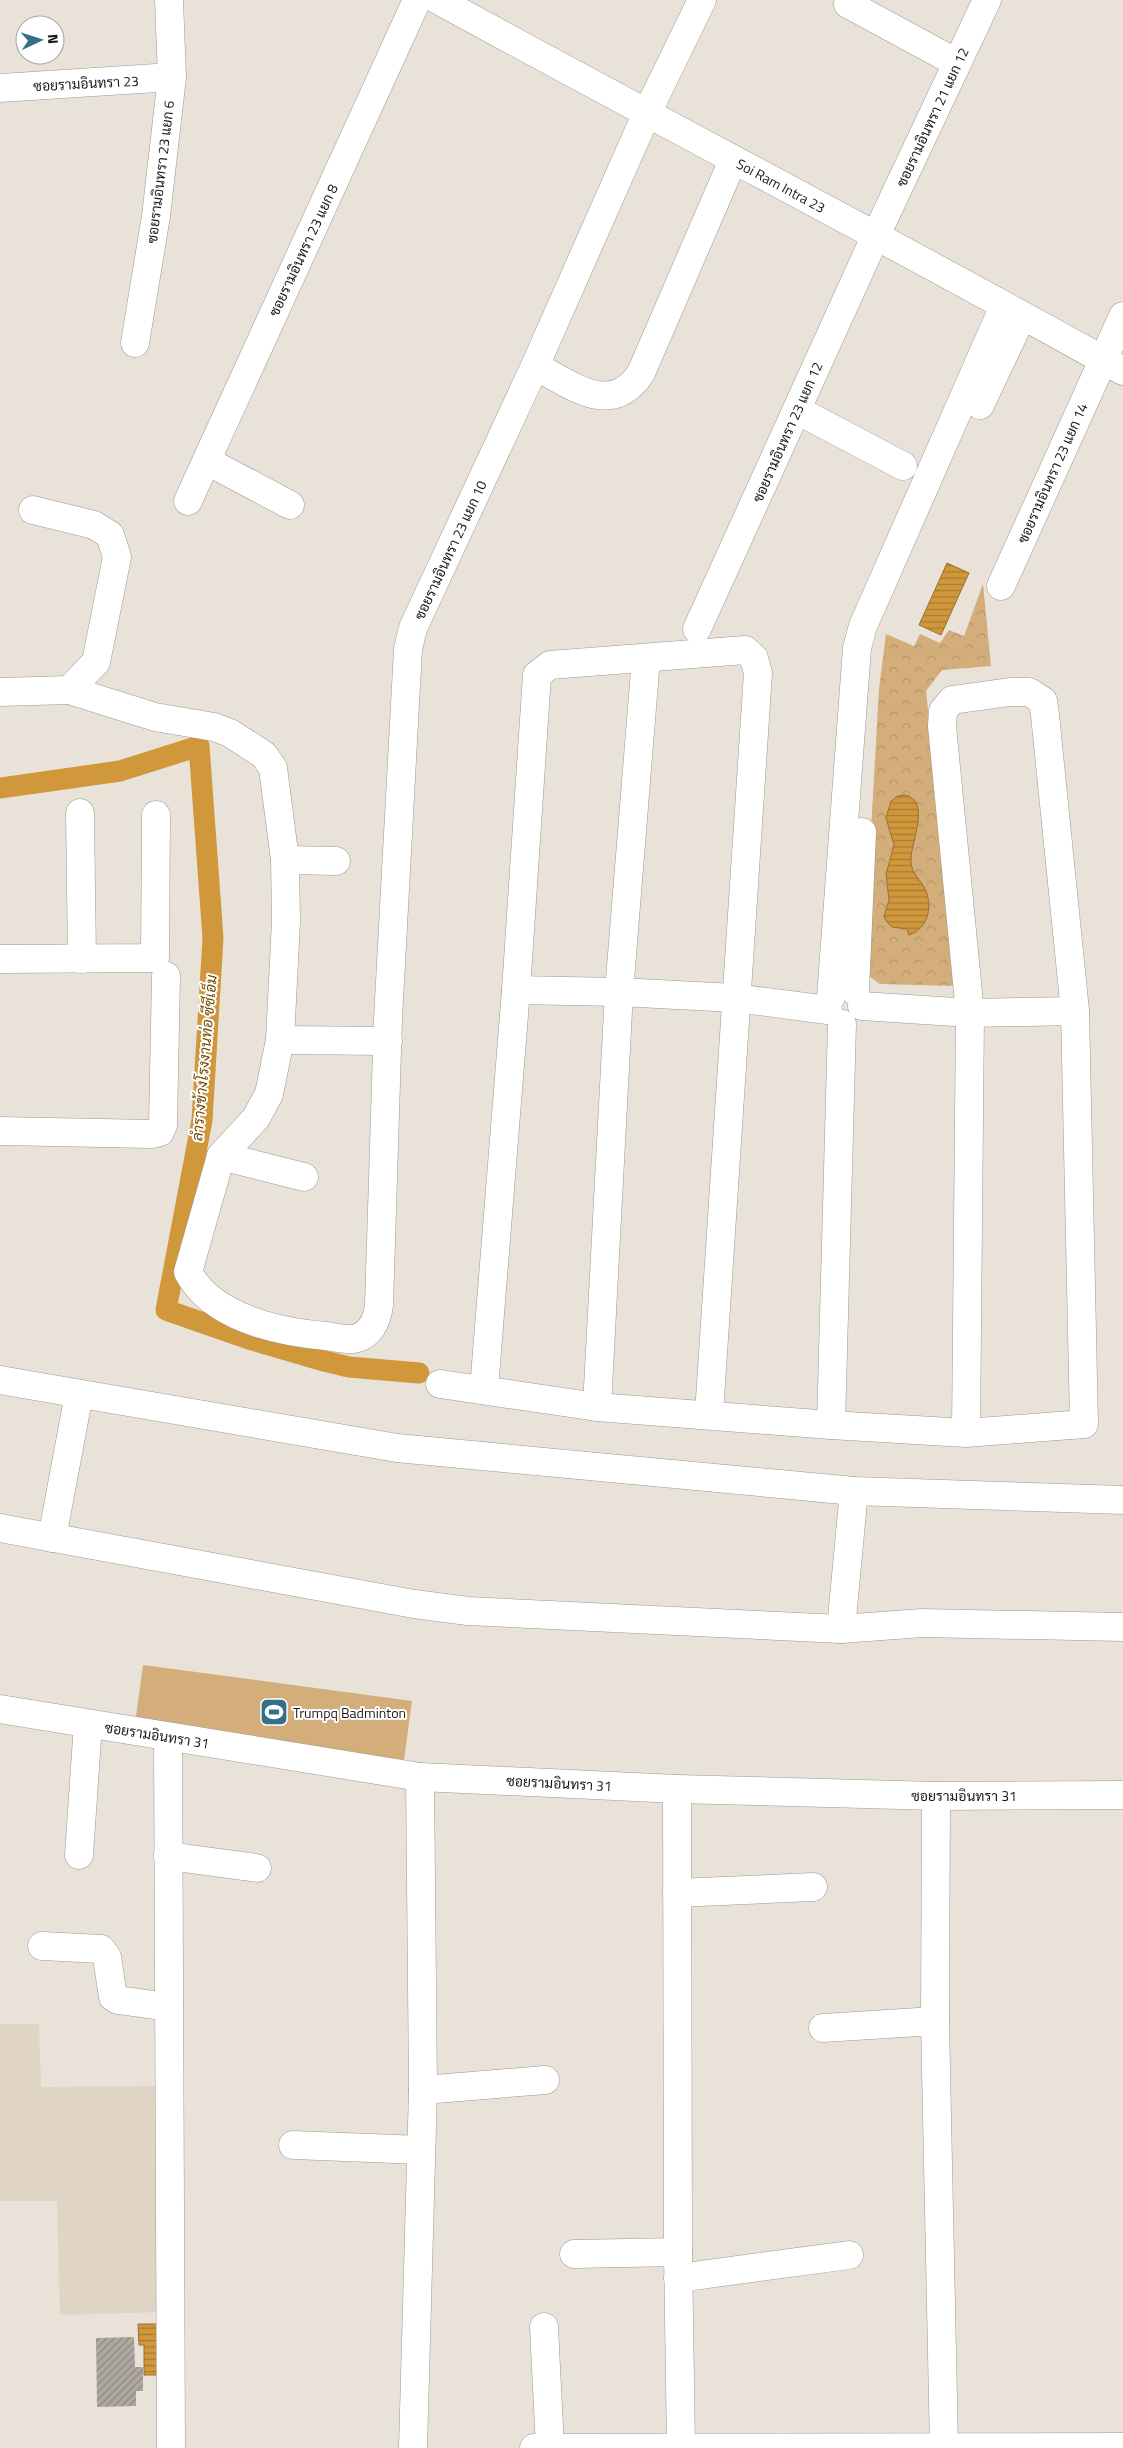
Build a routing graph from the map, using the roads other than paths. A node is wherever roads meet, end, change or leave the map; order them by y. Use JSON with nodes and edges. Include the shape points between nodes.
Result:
{"nodes":[{"id":1,"x":169,"y":0,"type":"edge"},
{"id":2,"x":417,"y":0,"type":"edge"},
{"id":3,"x":438,"y":0,"type":"edge"},
{"id":4,"x":702,"y":0,"type":"edge"},
{"id":5,"x":987,"y":0,"type":"edge"},
{"id":6,"x":848,"y":4,"type":"dead end"},
{"id":7,"x":957,"y":63,"type":"junction"},
{"id":8,"x":172,"y":77,"type":"junction"},
{"id":9,"x":0,"y":88,"type":"edge"},
{"id":10,"x":646,"y":115,"type":"junction"},
{"id":11,"x":733,"y":160,"type":"junction"},
{"id":12,"x":876,"y":235,"type":"junction"},
{"id":13,"x":1013,"y":311,"type":"junction"},
{"id":14,"x":1123,"y":316,"type":"edge"},
{"id":15,"x":134,"y":343,"type":"dead end"},
{"id":16,"x":535,"y":366,"type":"junction"},
{"id":17,"x":1113,"y":366,"type":"edge"},
{"id":18,"x":797,"y":410,"type":"junction"},
{"id":19,"x":207,"y":461,"type":"junction"},
{"id":20,"x":904,"y":466,"type":"dead end"},
{"id":21,"x":188,"y":501,"type":"dead end"},
{"id":22,"x":290,"y":505,"type":"dead end"},
{"id":23,"x":33,"y":510,"type":"dead end"},
{"id":24,"x":1001,"y":586,"type":"dead end"},
{"id":25,"x":697,"y":629,"type":"dead end"},
{"id":26,"x":646,"y":658,"type":"junction"},
{"id":27,"x":69,"y":690,"type":"junction"},
{"id":28,"x":0,"y":692,"type":"edge"},
{"id":29,"x":80,"y":813,"type":"dead end"},
{"id":30,"x":156,"y":815,"type":"dead end"},
{"id":31,"x":286,"y":860,"type":"junction"},
{"id":32,"x":336,"y":861,"type":"dead end"},
{"id":33,"x":0,"y":959,"type":"edge"},
{"id":34,"x":82,"y":959,"type":"junction"},
{"id":35,"x":166,"y":976,"type":"dead end"},
{"id":36,"x":516,"y":990,"type":"junction"},
{"id":37,"x":619,"y":992,"type":"junction"},
{"id":38,"x":735,"y":998,"type":"junction"},
{"id":39,"x":844,"y":1006,"type":"junction"},
{"id":40,"x":1075,"y":1011,"type":"junction"},
{"id":41,"x":970,"y":1013,"type":"junction"},
{"id":42,"x":388,"y":1030,"type":"junction"},
{"id":43,"x":280,"y":1040,"type":"junction"},
{"id":44,"x":0,"y":1131,"type":"edge"},
{"id":45,"x":221,"y":1156,"type":"junction"},
{"id":46,"x":304,"y":1176,"type":"dead end"},
{"id":47,"x":0,"y":1380,"type":"edge"},
{"id":48,"x":440,"y":1384,"type":"dead end"},
{"id":49,"x":484,"y":1389,"type":"junction"},
{"id":50,"x":79,"y":1394,"type":"junction"},
{"id":51,"x":597,"y":1407,"type":"junction"},
{"id":52,"x":709,"y":1414,"type":"junction"},
{"id":53,"x":831,"y":1425,"type":"junction"},
{"id":54,"x":966,"y":1432,"type":"junction"},
{"id":55,"x":854,"y":1491,"type":"junction"},
{"id":56,"x":1123,"y":1500,"type":"edge"},
{"id":57,"x":0,"y":1528,"type":"edge"},
{"id":58,"x":52,"y":1538,"type":"junction"},
{"id":59,"x":1123,"y":1626,"type":"edge"},
{"id":60,"x":841,"y":1630,"type":"junction"},
{"id":61,"x":0,"y":1709,"type":"edge"},
{"id":62,"x":88,"y":1724,"type":"junction"},
{"id":63,"x":168,"y":1737,"type":"junction"},
{"id":64,"x":420,"y":1777,"type":"junction"},
{"id":65,"x":677,"y":1789,"type":"junction"},
{"id":66,"x":936,"y":1796,"type":"junction"},
{"id":67,"x":1123,"y":1796,"type":"edge"},
{"id":68,"x":79,"y":1855,"type":"dead end"},
{"id":69,"x":168,"y":1856,"type":"junction"},
{"id":70,"x":257,"y":1868,"type":"dead end"},
{"id":71,"x":813,"y":1887,"type":"dead end"},
{"id":72,"x":677,"y":1893,"type":"junction"},
{"id":73,"x":42,"y":1946,"type":"dead end"},
{"id":74,"x":169,"y":2007,"type":"junction"},
{"id":75,"x":935,"y":2021,"type":"junction"},
{"id":76,"x":823,"y":2028,"type":"dead end"},
{"id":77,"x":545,"y":2080,"type":"dead end"},
{"id":78,"x":423,"y":2090,"type":"junction"},
{"id":79,"x":293,"y":2146,"type":"dead end"},
{"id":80,"x":420,"y":2150,"type":"junction"},
{"id":81,"x":678,"y":2252,"type":"junction"},
{"id":82,"x":574,"y":2254,"type":"dead end"},
{"id":83,"x":850,"y":2255,"type":"dead end"},
{"id":84,"x":678,"y":2278,"type":"junction"},
{"id":85,"x":544,"y":2327,"type":"dead end"},
{"id":86,"x":1123,"y":2447,"type":"edge"},
{"id":87,"x":171,"y":2448,"type":"edge"},
{"id":88,"x":413,"y":2448,"type":"edge"},
{"id":89,"x":534,"y":2448,"type":"edge"},
{"id":90,"x":550,"y":2448,"type":"edge"},
{"id":91,"x":681,"y":2448,"type":"edge"},
{"id":92,"x":944,"y":2448,"type":"edge"}],
"edges":[{"from":1,"to":8,"type":"street","name":"ซอยรามอินทรา 23 แยก 6"},
{"from":2,"to":19,"type":"street","name":"ซอยรามอินทรา 23 แยก 8"},
{"from":3,"to":10,"type":"street","name":"Soi Ram Intra 23"},
{"from":4,"to":10,"type":"street","name":"ซอยรามอินทรา 23 แยก 10"},
{"from":5,"to":7,"type":"street","name":"ซอยรามอินทรา 21 แยก 12"},
{"from":6,"to":7,"type":"street"},
{"from":7,"to":12,"type":"street","name":"ซอยรามอินทรา 21 แยก 12"},
{"from":8,"to":9,"type":"street","name":"ซอยรามอินทรา 23"},
{"from":8,"to":15,"type":"street","name":"ซอยรามอินทรา 23 แยก 6","via":[[156,216]]},
{"from":10,"to":11,"type":"street","name":"Soi Ram Intra 23"},
{"from":10,"to":16,"type":"street","name":"ซอยรามอินทรา 23 แยก 10"},
{"from":11,"to":12,"type":"street","name":"Soi Ram Intra 23"},
{"from":11,"to":16,"type":"street","via":[[641,373],[631,388],[600,397]]},
{"from":12,"to":13,"type":"street","name":"Soi Ram Intra 23"},
{"from":12,"to":18,"type":"street","name":"ซอยรามอินทรา 23 แยก 12"},
{"from":13,"to":17,"type":"street","name":"Soi Ram Intra 23"},
{"from":13,"to":39,"type":"street","via":[[859,640]]},
{"from":14,"to":17,"type":"street","name":"ซอยรามอินทรา 23 แยก 14"},
{"from":16,"to":42,"type":"street","name":"ซอยรามอินทรา 23 แยก 10","via":[[413,628],[408,649]]},
{"from":17,"to":24,"type":"street","name":"ซอยรามอินทรา 23 แยก 14"},
{"from":18,"to":20,"type":"street"},
{"from":18,"to":25,"type":"street","name":"ซอยรามอินทรา 23 แยก 12"},
{"from":19,"to":21,"type":"street","name":"ซอยรามอินทรา 23 แยก 8"},
{"from":19,"to":22,"type":"street"},
{"from":23,"to":27,"type":"street","via":[[94,525],[110,534],[117,557],[96,662]]},
{"from":26,"to":36,"type":"street","via":[[550,665],[538,676]]},
{"from":26,"to":37,"type":"street"},
{"from":26,"to":38,"type":"street","via":[[744,650],[754,658],[758,673]]},
{"from":27,"to":28,"type":"street"},
{"from":27,"to":31,"type":"street","via":[[155,717],[214,727],[264,754],[273,768]]},
{"from":29,"to":34,"type":"street"},
{"from":30,"to":34,"type":"street","via":[[155,958]]},
{"from":31,"to":32,"type":"street"},
{"from":31,"to":43,"type":"street"},
{"from":33,"to":34,"type":"street"},
{"from":35,"to":44,"type":"street","via":[[163,1124],[160,1132]]},
{"from":36,"to":37,"type":"street"},
{"from":36,"to":49,"type":"street"},
{"from":37,"to":38,"type":"street"},
{"from":37,"to":51,"type":"street"},
{"from":38,"to":39,"type":"street"},
{"from":38,"to":52,"type":"street"},
{"from":39,"to":41,"type":"street"},
{"from":39,"to":53,"type":"street"},
{"from":40,"to":41,"type":"street"},
{"from":40,"to":41,"type":"street","via":[[1043,701],[1029,692],[1010,692],[952,700],[943,711]]},
{"from":40,"to":54,"type":"street","via":[[1084,1424]]},
{"from":41,"to":54,"type":"street"},
{"from":42,"to":43,"type":"street"},
{"from":42,"to":45,"type":"street","name":"ซอยรามอินทรา 23 แยก 10","via":[[379,1305],[377,1319],[369,1331],[354,1339],[300,1334],[238,1316],[195,1285],[188,1272]]},
{"from":43,"to":45,"type":"street","via":[[269,1094],[256,1118]]},
{"from":45,"to":46,"type":"street"},
{"from":47,"to":50,"type":"street"},
{"from":48,"to":49,"type":"street"},
{"from":49,"to":51,"type":"street"},
{"from":50,"to":55,"type":"street","via":[[397,1448]]},
{"from":50,"to":58,"type":"street"},
{"from":51,"to":52,"type":"street"},
{"from":52,"to":53,"type":"street"},
{"from":53,"to":54,"type":"street"},
{"from":55,"to":56,"type":"street"},
{"from":55,"to":60,"type":"street"},
{"from":57,"to":58,"type":"street"},
{"from":58,"to":60,"type":"street","via":[[468,1611]]},
{"from":59,"to":60,"type":"street","via":[[922,1622]]},
{"from":61,"to":62,"type":"street","name":"ซอยรามอินทรา 31"},
{"from":62,"to":63,"type":"street","name":"ซอยรามอินทรา 31"},
{"from":62,"to":68,"type":"street"},
{"from":63,"to":64,"type":"street","name":"ซอยรามอินทรา 31"},
{"from":63,"to":69,"type":"street"},
{"from":64,"to":65,"type":"street","name":"ซอยรามอินทรา 31"},
{"from":64,"to":78,"type":"street"},
{"from":65,"to":66,"type":"street","name":"ซอยรามอินทรา 31"},
{"from":65,"to":72,"type":"street"},
{"from":66,"to":67,"type":"street","name":"ซอยรามอินทรา 31"},
{"from":66,"to":75,"type":"street"},
{"from":69,"to":70,"type":"street"},
{"from":69,"to":74,"type":"street"},
{"from":71,"to":72,"type":"street"},
{"from":72,"to":81,"type":"street"},
{"from":73,"to":74,"type":"street","via":[[101,1949],[107,1957],[113,1997]]},
{"from":74,"to":87,"type":"street"},
{"from":75,"to":76,"type":"street"},
{"from":75,"to":92,"type":"street"},
{"from":77,"to":78,"type":"street"},
{"from":78,"to":80,"type":"street"},
{"from":79,"to":80,"type":"street"},
{"from":80,"to":88,"type":"street"},
{"from":81,"to":82,"type":"street"},
{"from":81,"to":84,"type":"street"},
{"from":83,"to":84,"type":"street"},
{"from":84,"to":91,"type":"street"},
{"from":85,"to":90,"type":"street"},
{"from":86,"to":92,"type":"street"},
{"from":89,"to":90,"type":"street"},
{"from":90,"to":91,"type":"street"},
{"from":91,"to":92,"type":"street"}]}
